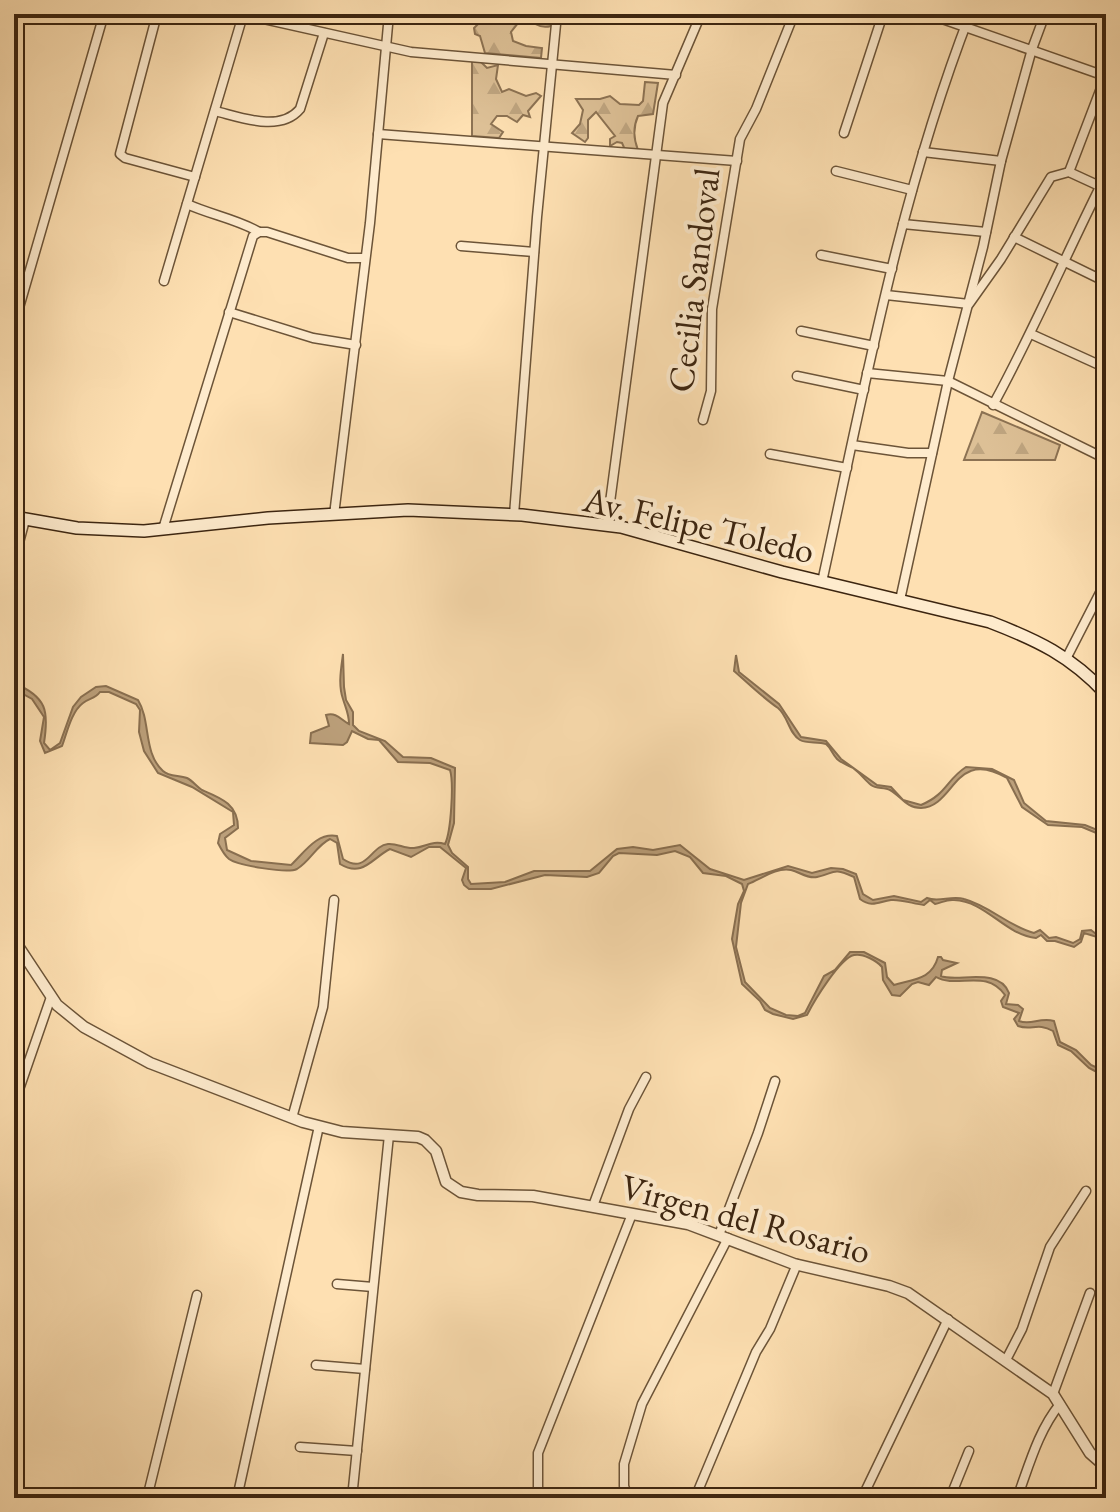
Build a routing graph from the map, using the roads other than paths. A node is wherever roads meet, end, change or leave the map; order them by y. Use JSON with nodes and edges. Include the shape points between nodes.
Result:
{"nodes":[{"id":1,"x":104,"y":14,"type":"edge"},
{"id":2,"x":157,"y":14,"type":"edge"},
{"id":3,"x":389,"y":14,"type":"edge"},
{"id":4,"x":557,"y":14,"type":"edge"},
{"id":5,"x":701,"y":14,"type":"edge"},
{"id":6,"x":794,"y":14,"type":"edge"},
{"id":7,"x":883,"y":14,"type":"edge"},
{"id":8,"x":928,"y":14,"type":"edge"},
{"id":9,"x":970,"y":14,"type":"edge"},
{"id":10,"x":1045,"y":14,"type":"edge"},
{"id":11,"x":242,"y":15,"type":"edge"},
{"id":12,"x":965,"y":27,"type":"junction"},
{"id":13,"x":324,"y":33,"type":"junction"},
{"id":14,"x":387,"y":48,"type":"junction"},
{"id":15,"x":1032,"y":49,"type":"junction"},
{"id":16,"x":554,"y":64,"type":"junction"},
{"id":17,"x":676,"y":75,"type":"junction"},
{"id":18,"x":1106,"y":76,"type":"edge"},
{"id":19,"x":215,"y":111,"type":"junction"},
{"id":20,"x":844,"y":133,"type":"dead end"},
{"id":21,"x":378,"y":134,"type":"junction"},
{"id":22,"x":546,"y":146,"type":"junction"},
{"id":23,"x":923,"y":152,"type":"junction"},
{"id":24,"x":656,"y":155,"type":"junction"},
{"id":25,"x":737,"y":161,"type":"junction"},
{"id":26,"x":1001,"y":161,"type":"junction"},
{"id":27,"x":836,"y":171,"type":"dead end"},
{"id":28,"x":1069,"y":172,"type":"junction"},
{"id":29,"x":195,"y":177,"type":"junction"},
{"id":30,"x":1103,"y":188,"type":"edge"},
{"id":31,"x":912,"y":190,"type":"junction"},
{"id":32,"x":187,"y":204,"type":"junction"},
{"id":33,"x":903,"y":224,"type":"junction"},
{"id":34,"x":259,"y":232,"type":"junction"},
{"id":35,"x":986,"y":232,"type":"junction"},
{"id":36,"x":1014,"y":237,"type":"junction"},
{"id":37,"x":461,"y":246,"type":"dead end"},
{"id":38,"x":983,"y":247,"type":"junction"},
{"id":39,"x":534,"y":252,"type":"junction"},
{"id":40,"x":821,"y":255,"type":"dead end"},
{"id":41,"x":364,"y":258,"type":"junction"},
{"id":42,"x":1001,"y":259,"type":"junction"},
{"id":43,"x":1062,"y":263,"type":"junction"},
{"id":44,"x":892,"y":269,"type":"junction"},
{"id":45,"x":164,"y":281,"type":"dead end"},
{"id":46,"x":1106,"y":282,"type":"edge"},
{"id":47,"x":886,"y":295,"type":"junction"},
{"id":48,"x":969,"y":304,"type":"junction"},
{"id":49,"x":229,"y":312,"type":"junction"},
{"id":50,"x":14,"y":325,"type":"edge"},
{"id":51,"x":801,"y":331,"type":"dead end"},
{"id":52,"x":1031,"y":334,"type":"junction"},
{"id":53,"x":356,"y":345,"type":"junction"},
{"id":54,"x":874,"y":346,"type":"junction"},
{"id":55,"x":1106,"y":368,"type":"edge"},
{"id":56,"x":867,"y":373,"type":"junction"},
{"id":57,"x":797,"y":376,"type":"dead end"},
{"id":58,"x":948,"y":381,"type":"junction"},
{"id":59,"x":864,"y":390,"type":"junction"},
{"id":60,"x":993,"y":405,"type":"junction"},
{"id":61,"x":703,"y":420,"type":"dead end"},
{"id":62,"x":852,"y":445,"type":"junction"},
{"id":63,"x":932,"y":453,"type":"junction"},
{"id":64,"x":770,"y":454,"type":"dead end"},
{"id":65,"x":1106,"y":459,"type":"edge"},
{"id":66,"x":847,"y":468,"type":"junction"},
{"id":67,"x":334,"y":515,"type":"junction"},
{"id":68,"x":514,"y":515,"type":"junction"},
{"id":69,"x":20,"y":518,"type":"edge"},
{"id":70,"x":607,"y":525,"type":"junction"},
{"id":71,"x":163,"y":529,"type":"junction"},
{"id":72,"x":14,"y":561,"type":"edge"},
{"id":73,"x":1106,"y":581,"type":"edge"},
{"id":74,"x":822,"y":582,"type":"junction"},
{"id":75,"x":900,"y":600,"type":"junction"},
{"id":76,"x":1067,"y":657,"type":"junction"},
{"id":77,"x":1106,"y":694,"type":"edge"},
{"id":78,"x":334,"y":900,"type":"dead end"},
{"id":79,"x":14,"y":940,"type":"edge"},
{"id":80,"x":51,"y":997,"type":"junction"},
{"id":81,"x":646,"y":1077,"type":"dead end"},
{"id":82,"x":775,"y":1081,"type":"dead end"},
{"id":83,"x":14,"y":1104,"type":"edge"},
{"id":84,"x":292,"y":1118,"type":"junction"},
{"id":85,"x":319,"y":1126,"type":"junction"},
{"id":86,"x":389,"y":1135,"type":"junction"},
{"id":87,"x":1086,"y":1191,"type":"dead end"},
{"id":88,"x":593,"y":1206,"type":"junction"},
{"id":89,"x":632,"y":1214,"type":"junction"},
{"id":90,"x":723,"y":1236,"type":"junction"},
{"id":91,"x":797,"y":1264,"type":"junction"},
{"id":92,"x":337,"y":1284,"type":"dead end"},
{"id":93,"x":373,"y":1287,"type":"junction"},
{"id":94,"x":1090,"y":1293,"type":"dead end"},
{"id":95,"x":197,"y":1295,"type":"dead end"},
{"id":96,"x":948,"y":1319,"type":"junction"},
{"id":97,"x":1006,"y":1360,"type":"junction"},
{"id":98,"x":316,"y":1365,"type":"dead end"},
{"id":99,"x":365,"y":1369,"type":"junction"},
{"id":100,"x":1053,"y":1394,"type":"junction"},
{"id":101,"x":1060,"y":1404,"type":"junction"},
{"id":102,"x":300,"y":1447,"type":"dead end"},
{"id":103,"x":357,"y":1451,"type":"junction"},
{"id":104,"x":969,"y":1451,"type":"dead end"},
{"id":105,"x":1106,"y":1467,"type":"edge"},
{"id":106,"x":147,"y":1498,"type":"edge"},
{"id":107,"x":237,"y":1498,"type":"edge"},
{"id":108,"x":352,"y":1498,"type":"edge"},
{"id":109,"x":538,"y":1498,"type":"edge"},
{"id":110,"x":628,"y":1498,"type":"edge"},
{"id":111,"x":695,"y":1498,"type":"edge"},
{"id":112,"x":862,"y":1498,"type":"edge"},
{"id":113,"x":950,"y":1498,"type":"edge"},
{"id":114,"x":1017,"y":1498,"type":"edge"}],
"edges":[{"from":1,"to":50,"type":"street"},
{"from":2,"to":29,"type":"street","via":[[120,154]]},
{"from":3,"to":14,"type":"street"},
{"from":4,"to":16,"type":"street"},
{"from":5,"to":17,"type":"street"},
{"from":6,"to":25,"type":"street","name":"Cecilia Sandoval","via":[[740,139]]},
{"from":7,"to":20,"type":"street"},
{"from":8,"to":12,"type":"street"},
{"from":9,"to":12,"type":"street"},
{"from":10,"to":15,"type":"street"},
{"from":11,"to":13,"type":"street"},
{"from":11,"to":19,"type":"street"},
{"from":12,"to":15,"type":"street"},
{"from":12,"to":23,"type":"street"},
{"from":13,"to":14,"type":"street"},
{"from":13,"to":19,"type":"street","via":[[295,115],[268,122]]},
{"from":14,"to":16,"type":"street"},
{"from":14,"to":21,"type":"street"},
{"from":15,"to":18,"type":"street"},
{"from":15,"to":26,"type":"street"},
{"from":16,"to":17,"type":"street"},
{"from":16,"to":22,"type":"street"},
{"from":17,"to":24,"type":"street","via":[[663,103]]},
{"from":18,"to":28,"type":"street"},
{"from":19,"to":29,"type":"street"},
{"from":21,"to":22,"type":"street"},
{"from":21,"to":41,"type":"street"},
{"from":22,"to":24,"type":"street"},
{"from":22,"to":39,"type":"street"},
{"from":23,"to":26,"type":"street"},
{"from":23,"to":31,"type":"street"},
{"from":24,"to":25,"type":"street"},
{"from":24,"to":70,"type":"street"},
{"from":25,"to":61,"type":"street","name":"Cecilia Sandoval","via":[[712,309],[711,391]]},
{"from":26,"to":35,"type":"street"},
{"from":27,"to":31,"type":"street"},
{"from":28,"to":30,"type":"street"},
{"from":28,"to":36,"type":"street","via":[[1043,185]]},
{"from":29,"to":32,"type":"street"},
{"from":30,"to":43,"type":"street"},
{"from":31,"to":33,"type":"street"},
{"from":32,"to":34,"type":"street"},
{"from":32,"to":45,"type":"street"},
{"from":33,"to":35,"type":"street"},
{"from":33,"to":44,"type":"street"},
{"from":34,"to":41,"type":"street"},
{"from":34,"to":49,"type":"street","via":[[253,236]]},
{"from":35,"to":38,"type":"street"},
{"from":36,"to":42,"type":"street"},
{"from":36,"to":43,"type":"street"},
{"from":37,"to":39,"type":"street"},
{"from":38,"to":42,"type":"street"},
{"from":38,"to":48,"type":"street"},
{"from":39,"to":68,"type":"street"},
{"from":40,"to":44,"type":"street"},
{"from":41,"to":53,"type":"street"},
{"from":42,"to":48,"type":"street"},
{"from":43,"to":46,"type":"street"},
{"from":43,"to":52,"type":"street"},
{"from":44,"to":47,"type":"street"},
{"from":47,"to":48,"type":"street"},
{"from":47,"to":54,"type":"street"},
{"from":48,"to":58,"type":"street"},
{"from":49,"to":53,"type":"street","via":[[313,338]]},
{"from":49,"to":71,"type":"street"},
{"from":51,"to":54,"type":"street"},
{"from":52,"to":55,"type":"street"},
{"from":52,"to":60,"type":"street"},
{"from":53,"to":67,"type":"street"},
{"from":54,"to":56,"type":"street"},
{"from":56,"to":58,"type":"street"},
{"from":56,"to":59,"type":"street"},
{"from":57,"to":59,"type":"street"},
{"from":58,"to":60,"type":"street"},
{"from":58,"to":63,"type":"street"},
{"from":59,"to":62,"type":"street"},
{"from":60,"to":65,"type":"street"},
{"from":62,"to":63,"type":"street"},
{"from":62,"to":66,"type":"street"},
{"from":63,"to":75,"type":"street"},
{"from":64,"to":66,"type":"street"},
{"from":66,"to":74,"type":"street"},
{"from":67,"to":68,"type":"main road","name":"Av. Felipe Toledo","via":[[437,510]]},
{"from":67,"to":71,"type":"main road","name":"Av. Felipe Toledo"},
{"from":68,"to":70,"type":"main road","name":"Av. Felipe Toledo"},
{"from":69,"to":71,"type":"main road","name":"Av. Felipe Toledo","via":[[110,531]]},
{"from":69,"to":72,"type":"street"},
{"from":70,"to":74,"type":"main road","name":"Av. Felipe Toledo"},
{"from":73,"to":76,"type":"street"},
{"from":74,"to":75,"type":"main road","name":"Av. Felipe Toledo"},
{"from":75,"to":76,"type":"main road","name":"Av. Felipe Toledo","via":[[990,622]]},
{"from":76,"to":77,"type":"main road","name":"Av. Felipe Toledo"},
{"from":78,"to":84,"type":"street","via":[[323,1007]]},
{"from":79,"to":80,"type":"street","name":"Virgen del Rosario"},
{"from":80,"to":83,"type":"street"},
{"from":80,"to":84,"type":"street","name":"Virgen del Rosario","via":[[118,1048]]},
{"from":81,"to":88,"type":"street"},
{"from":82,"to":90,"type":"street"},
{"from":84,"to":85,"type":"street","name":"Virgen del Rosario"},
{"from":85,"to":86,"type":"street","name":"Virgen del Rosario"},
{"from":85,"to":107,"type":"street"},
{"from":86,"to":88,"type":"street","name":"Virgen del Rosario","via":[[425,1140],[436,1151],[446,1182],[461,1192]]},
{"from":86,"to":93,"type":"street"},
{"from":87,"to":97,"type":"street","via":[[1050,1247]]},
{"from":88,"to":89,"type":"street","name":"Virgen del Rosario"},
{"from":89,"to":90,"type":"street","name":"Virgen del Rosario"},
{"from":89,"to":109,"type":"street","via":[[538,1453]]},
{"from":90,"to":91,"type":"street","name":"Virgen del Rosario"},
{"from":90,"to":110,"type":"street","via":[[642,1404],[624,1464]]},
{"from":91,"to":96,"type":"street","name":"Virgen del Rosario","via":[[889,1286]]},
{"from":91,"to":111,"type":"street"},
{"from":92,"to":93,"type":"street"},
{"from":93,"to":99,"type":"street"},
{"from":94,"to":100,"type":"street"},
{"from":95,"to":106,"type":"street"},
{"from":96,"to":97,"type":"street","name":"Virgen del Rosario"},
{"from":96,"to":112,"type":"street"},
{"from":97,"to":100,"type":"street","name":"Virgen del Rosario"},
{"from":98,"to":99,"type":"street"},
{"from":99,"to":103,"type":"street"},
{"from":100,"to":101,"type":"street","name":"Virgen del Rosario"},
{"from":101,"to":105,"type":"street","name":"Virgen del Rosario","via":[[1090,1453]]},
{"from":101,"to":114,"type":"street","via":[[1035,1447]]},
{"from":102,"to":103,"type":"street"},
{"from":103,"to":108,"type":"street"},
{"from":104,"to":113,"type":"street"}]}
